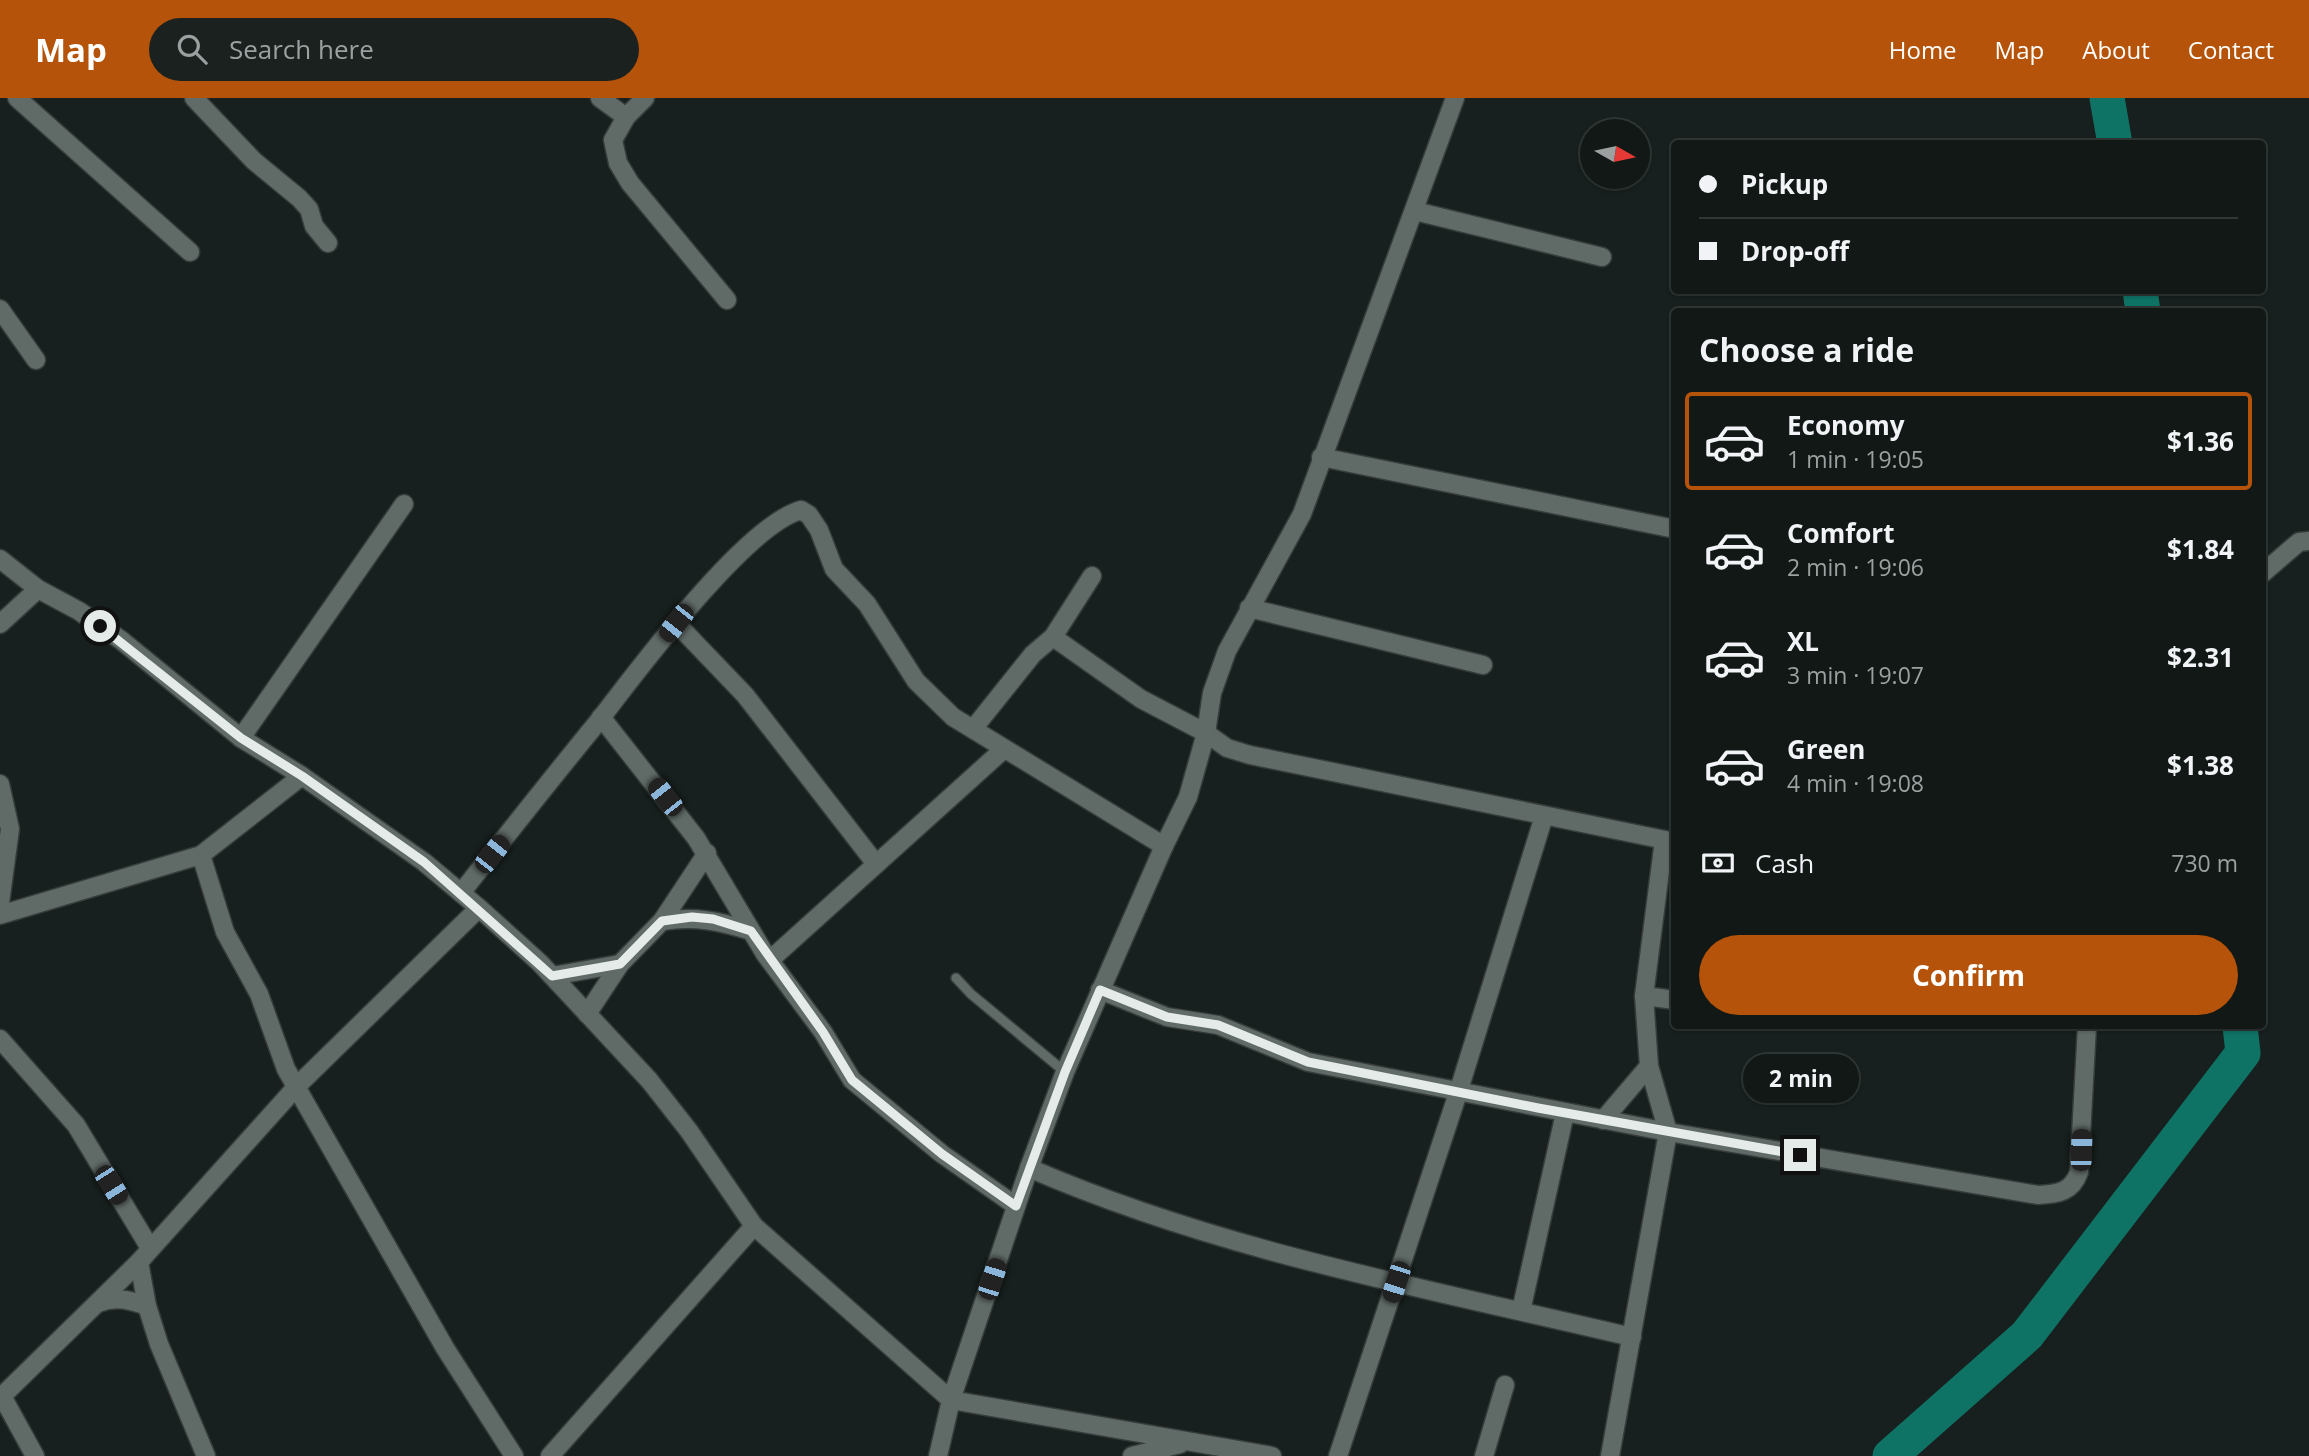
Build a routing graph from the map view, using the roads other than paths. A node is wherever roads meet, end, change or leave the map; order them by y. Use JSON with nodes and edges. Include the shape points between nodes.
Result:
{"nodes":[{"id":1,"x":17,"y":98,"type":"edge"},
{"id":2,"x":194,"y":98,"type":"edge"},
{"id":3,"x":600,"y":98,"type":"edge"},
{"id":4,"x":645,"y":98,"type":"edge"},
{"id":5,"x":1455,"y":98,"type":"edge"},
{"id":6,"x":626,"y":117,"type":"junction"},
{"id":7,"x":1415,"y":211,"type":"junction"},
{"id":8,"x":328,"y":243,"type":"dead end"},
{"id":9,"x":190,"y":252,"type":"dead end"},
{"id":10,"x":1602,"y":257,"type":"dead end"},
{"id":11,"x":727,"y":300,"type":"dead end"},
{"id":12,"x":0,"y":309,"type":"edge"},
{"id":13,"x":36,"y":360,"type":"dead end"},
{"id":14,"x":1321,"y":457,"type":"junction"},
{"id":15,"x":404,"y":504,"type":"dead end"},
{"id":16,"x":1671,"y":528,"type":"edge"},
{"id":17,"x":2309,"y":541,"type":"edge"},
{"id":18,"x":0,"y":559,"type":"edge"},
{"id":19,"x":2266,"y":570,"type":"edge"},
{"id":20,"x":1092,"y":576,"type":"dead end"},
{"id":21,"x":38,"y":589,"type":"junction"},
{"id":22,"x":1249,"y":608,"type":"junction"},
{"id":23,"x":676,"y":623,"type":"junction"},
{"id":24,"x":0,"y":624,"type":"edge"},
{"id":25,"x":1053,"y":637,"type":"junction"},
{"id":26,"x":1483,"y":665,"type":"dead end"},
{"id":27,"x":601,"y":717,"type":"junction"},
{"id":28,"x":973,"y":729,"type":"junction"},
{"id":29,"x":1206,"y":733,"type":"junction"},
{"id":30,"x":241,"y":738,"type":"junction"},
{"id":31,"x":1004,"y":749,"type":"junction"},
{"id":32,"x":302,"y":776,"type":"junction"},
{"id":33,"x":0,"y":784,"type":"edge"},
{"id":34,"x":1544,"y":816,"type":"junction"},
{"id":35,"x":1669,"y":841,"type":"edge"},
{"id":36,"x":1164,"y":846,"type":"junction"},
{"id":37,"x":707,"y":853,"type":"junction"},
{"id":38,"x":201,"y":855,"type":"junction"},
{"id":39,"x":876,"y":864,"type":"junction"},
{"id":40,"x":461,"y":893,"type":"junction"},
{"id":41,"x":0,"y":903,"type":"edge"},
{"id":42,"x":479,"y":908,"type":"junction"},
{"id":43,"x":0,"y":915,"type":"edge"},
{"id":44,"x":662,"y":921,"type":"junction"},
{"id":45,"x":751,"y":931,"type":"junction"},
{"id":46,"x":770,"y":960,"type":"junction"},
{"id":47,"x":620,"y":964,"type":"junction"},
{"id":48,"x":552,"y":976,"type":"junction"},
{"id":49,"x":956,"y":978,"type":"dead end"},
{"id":50,"x":1100,"y":990,"type":"junction"},
{"id":51,"x":1644,"y":996,"type":"junction"},
{"id":52,"x":1671,"y":999,"type":"edge"},
{"id":53,"x":587,"y":1014,"type":"junction"},
{"id":54,"x":2087,"y":1029,"type":"edge"},
{"id":55,"x":0,"y":1039,"type":"edge"},
{"id":56,"x":1649,"y":1066,"type":"junction"},
{"id":57,"x":1065,"y":1072,"type":"junction"},
{"id":58,"x":298,"y":1085,"type":"junction"},
{"id":59,"x":1458,"y":1093,"type":"junction"},
{"id":60,"x":1565,"y":1113,"type":"junction"},
{"id":61,"x":1603,"y":1120,"type":"junction"},
{"id":62,"x":1668,"y":1132,"type":"junction"},
{"id":63,"x":1029,"y":1168,"type":"junction"},
{"id":64,"x":1016,"y":1206,"type":"junction"},
{"id":65,"x":754,"y":1226,"type":"junction"},
{"id":66,"x":145,"y":1255,"type":"junction"},
{"id":67,"x":1396,"y":1282,"type":"junction"},
{"id":68,"x":98,"y":1303,"type":"junction"},
{"id":69,"x":147,"y":1306,"type":"junction"},
{"id":70,"x":1521,"y":1311,"type":"junction"},
{"id":71,"x":1632,"y":1337,"type":"junction"},
{"id":72,"x":1506,"y":1385,"type":"dead end"},
{"id":73,"x":1,"y":1397,"type":"edge"},
{"id":74,"x":951,"y":1400,"type":"junction"},
{"id":75,"x":1187,"y":1442,"type":"junction"},
{"id":76,"x":35,"y":1456,"type":"edge"},
{"id":77,"x":206,"y":1456,"type":"edge"},
{"id":78,"x":514,"y":1456,"type":"edge"},
{"id":79,"x":550,"y":1456,"type":"edge"},
{"id":80,"x":938,"y":1456,"type":"edge"},
{"id":81,"x":1132,"y":1456,"type":"edge"},
{"id":82,"x":1272,"y":1456,"type":"edge"},
{"id":83,"x":1338,"y":1456,"type":"edge"},
{"id":84,"x":1484,"y":1456,"type":"edge"},
{"id":85,"x":1610,"y":1456,"type":"edge"}],
"edges":[{"from":1,"to":9,"type":"street"},
{"from":2,"to":8,"type":"street","via":[[254,161],[299,198]]},
{"from":3,"to":6,"type":"street"},
{"from":4,"to":6,"type":"street"},
{"from":5,"to":7,"type":"street"},
{"from":6,"to":11,"type":"street","via":[[613,140],[618,163]]},
{"from":7,"to":10,"type":"street"},
{"from":7,"to":14,"type":"street"},
{"from":12,"to":13,"type":"street"},
{"from":14,"to":16,"type":"street"},
{"from":14,"to":22,"type":"street","via":[[1302,514]]},
{"from":15,"to":30,"type":"street"},
{"from":17,"to":19,"type":"street","via":[[2299,542]]},
{"from":18,"to":21,"type":"street"},
{"from":20,"to":25,"type":"street"},
{"from":21,"to":24,"type":"street"},
{"from":21,"to":30,"type":"street","via":[[121,640]]},
{"from":22,"to":26,"type":"street"},
{"from":22,"to":29,"type":"street","via":[[1212,693]]},
{"from":23,"to":27,"type":"street"},
{"from":23,"to":28,"type":"street","via":[[743,550],[801,510],[819,530],[834,569],[867,604],[916,681],[953,718]]},
{"from":23,"to":39,"type":"street","via":[[745,695]]},
{"from":25,"to":28,"type":"street","via":[[1033,654]]},
{"from":25,"to":29,"type":"street","via":[[1141,699]]},
{"from":27,"to":37,"type":"street"},
{"from":27,"to":40,"type":"street"},
{"from":28,"to":31,"type":"street"},
{"from":29,"to":34,"type":"street","via":[[1227,748],[1250,755]]},
{"from":29,"to":36,"type":"street","via":[[1188,797]]},
{"from":30,"to":32,"type":"street"},
{"from":31,"to":36,"type":"street"},
{"from":31,"to":39,"type":"street"},
{"from":32,"to":38,"type":"street"},
{"from":32,"to":40,"type":"street"},
{"from":33,"to":41,"type":"street","via":[[10,829]]},
{"from":34,"to":35,"type":"street"},
{"from":34,"to":59,"type":"street"},
{"from":35,"to":51,"type":"street"},
{"from":36,"to":50,"type":"street"},
{"from":37,"to":44,"type":"street"},
{"from":37,"to":45,"type":"street"},
{"from":38,"to":43,"type":"street"},
{"from":38,"to":58,"type":"street","via":[[225,932],[259,994],[286,1069]]},
{"from":39,"to":46,"type":"street"},
{"from":40,"to":42,"type":"street"},
{"from":42,"to":48,"type":"street"},
{"from":42,"to":58,"type":"street"},
{"from":44,"to":45,"type":"street","via":[[713,919]]},
{"from":44,"to":47,"type":"street"},
{"from":45,"to":46,"type":"street"},
{"from":46,"to":64,"type":"street","via":[[852,1080],[942,1154]]},
{"from":47,"to":48,"type":"street"},
{"from":47,"to":53,"type":"street"},
{"from":48,"to":53,"type":"street"},
{"from":49,"to":57,"type":"lane"},
{"from":50,"to":57,"type":"street"},
{"from":50,"to":59,"type":"street","via":[[1167,1017],[1218,1025],[1308,1062]]},
{"from":51,"to":52,"type":"street"},
{"from":51,"to":56,"type":"street"},
{"from":53,"to":65,"type":"street","via":[[649,1080]]},
{"from":54,"to":62,"type":"street","via":[[2079,1172],[2075,1182],[2059,1194],[2038,1195]]},
{"from":55,"to":66,"type":"street","via":[[76,1125]]},
{"from":56,"to":61,"type":"street"},
{"from":56,"to":62,"type":"street"},
{"from":57,"to":63,"type":"street"},
{"from":58,"to":66,"type":"street"},
{"from":58,"to":78,"type":"street","via":[[445,1348]]},
{"from":59,"to":60,"type":"street"},
{"from":59,"to":67,"type":"street"},
{"from":60,"to":61,"type":"street"},
{"from":60,"to":70,"type":"street"},
{"from":61,"to":62,"type":"street"},
{"from":62,"to":71,"type":"street"},
{"from":63,"to":64,"type":"street"},
{"from":63,"to":67,"type":"street","via":[[1096,1197]]},
{"from":64,"to":74,"type":"street"},
{"from":65,"to":74,"type":"street"},
{"from":65,"to":79,"type":"street"},
{"from":66,"to":68,"type":"street"},
{"from":66,"to":69,"type":"street"},
{"from":67,"to":70,"type":"street"},
{"from":67,"to":83,"type":"street"},
{"from":68,"to":69,"type":"street","via":[[128,1299]]},
{"from":68,"to":73,"type":"street"},
{"from":69,"to":77,"type":"street"},
{"from":70,"to":71,"type":"street"},
{"from":71,"to":85,"type":"street"},
{"from":72,"to":84,"type":"street"},
{"from":73,"to":76,"type":"street"},
{"from":74,"to":75,"type":"street"},
{"from":74,"to":80,"type":"street"},
{"from":75,"to":81,"type":"street"},
{"from":75,"to":82,"type":"street"}]}
